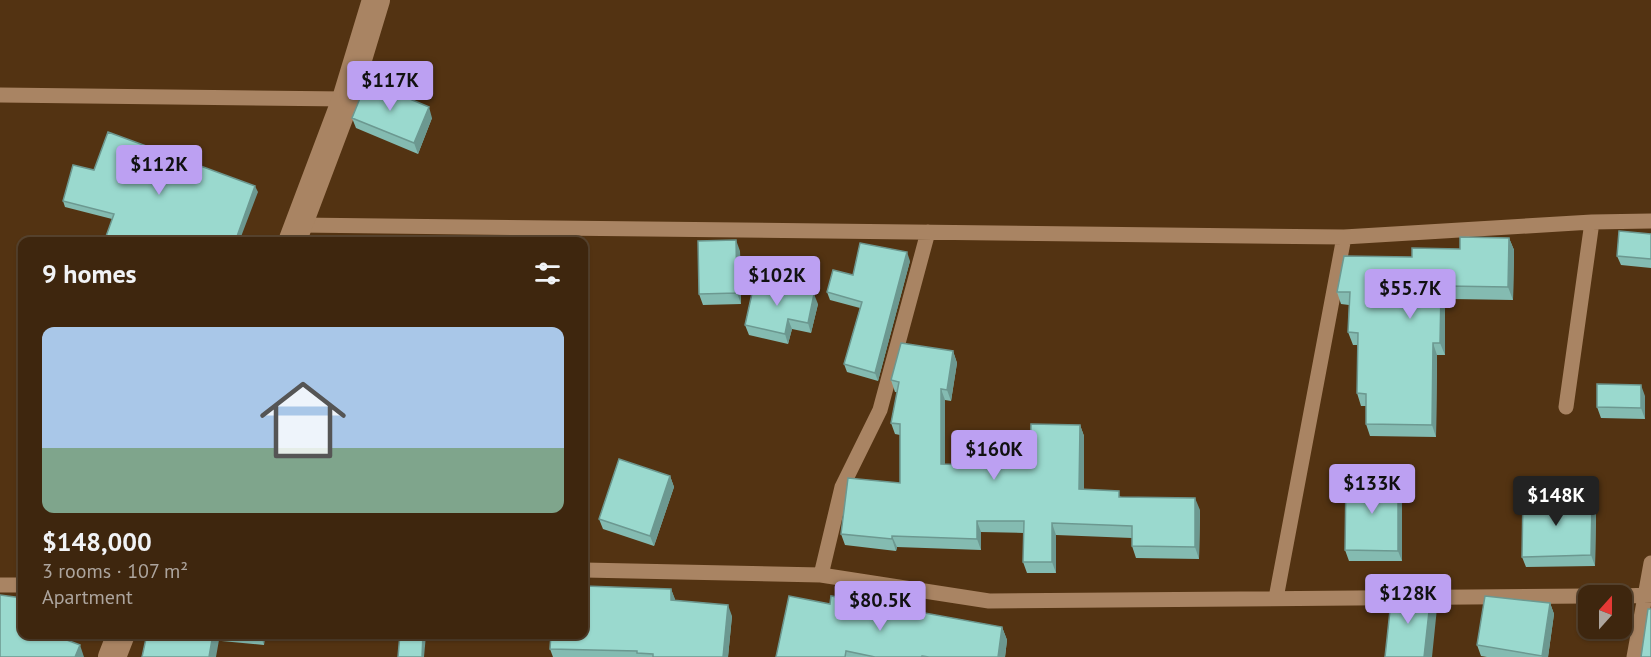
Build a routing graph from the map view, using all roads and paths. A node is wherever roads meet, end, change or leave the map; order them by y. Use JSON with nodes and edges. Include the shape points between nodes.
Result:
{"nodes":[{"id":1,"x":376,"y":0,"type":"edge"},
{"id":2,"x":0,"y":94,"type":"edge"},
{"id":3,"x":346,"y":99,"type":"junction"},
{"id":4,"x":1651,"y":221,"type":"edge"},
{"id":5,"x":1592,"y":222,"type":"junction"},
{"id":6,"x":928,"y":232,"type":"junction"},
{"id":7,"x":295,"y":233,"type":"edge"},
{"id":8,"x":1344,"y":237,"type":"junction"},
{"id":9,"x":1566,"y":407,"type":"dead end"},
{"id":10,"x":1651,"y":563,"type":"edge"},
{"id":11,"x":588,"y":570,"type":"edge"},
{"id":12,"x":821,"y":575,"type":"junction"},
{"id":13,"x":0,"y":585,"type":"edge"},
{"id":14,"x":18,"y":585,"type":"edge"},
{"id":15,"x":1648,"y":595,"type":"edge"},
{"id":16,"x":1578,"y":596,"type":"edge"},
{"id":17,"x":1632,"y":596,"type":"edge"},
{"id":18,"x":1276,"y":598,"type":"junction"},
{"id":19,"x":119,"y":639,"type":"edge"},
{"id":20,"x":112,"y":657,"type":"edge"},
{"id":21,"x":1634,"y":657,"type":"edge"}],
"edges":[{"from":1,"to":3,"type":"street"},
{"from":2,"to":3,"type":"lane"},
{"from":3,"to":7,"type":"street"},
{"from":4,"to":5,"type":"lane"},
{"from":5,"to":8,"type":"lane"},
{"from":5,"to":9,"type":"lane"},
{"from":6,"to":7,"type":"lane"},
{"from":6,"to":8,"type":"lane"},
{"from":6,"to":12,"type":"lane","via":[[880,410],[842,488]]},
{"from":8,"to":18,"type":"lane"},
{"from":10,"to":15,"type":"lane"},
{"from":11,"to":12,"type":"lane"},
{"from":12,"to":18,"type":"lane","via":[[989,601]]},
{"from":13,"to":14,"type":"lane"},
{"from":15,"to":17,"type":"lane"},
{"from":15,"to":21,"type":"lane"},
{"from":16,"to":18,"type":"lane"},
{"from":19,"to":20,"type":"street"}]}
